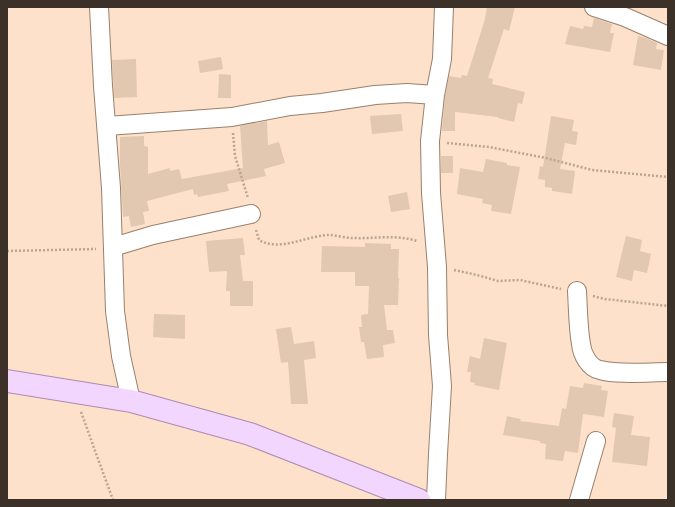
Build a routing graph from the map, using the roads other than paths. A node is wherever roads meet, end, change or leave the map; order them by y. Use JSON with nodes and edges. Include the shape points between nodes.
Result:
{"nodes":[{"id":1,"x":99,"y":7,"type":"edge"},
{"id":2,"x":444,"y":7,"type":"edge"},
{"id":3,"x":594,"y":7,"type":"edge"},
{"id":4,"x":668,"y":36,"type":"edge"},
{"id":5,"x":435,"y":95,"type":"junction"},
{"id":6,"x":107,"y":126,"type":"junction"},
{"id":7,"x":251,"y":214,"type":"road end"},
{"id":8,"x":113,"y":247,"type":"junction"},
{"id":9,"x":577,"y":291,"type":"road end"},
{"id":10,"x":668,"y":372,"type":"edge"},
{"id":11,"x":7,"y":382,"type":"edge"},
{"id":12,"x":130,"y":401,"type":"junction"},
{"id":13,"x":596,"y":441,"type":"dead end"},
{"id":14,"x":419,"y":500,"type":"edge"},
{"id":15,"x":436,"y":500,"type":"edge"},
{"id":16,"x":579,"y":500,"type":"edge"}],
"edges":[{"from":1,"to":6,"type":"street"},
{"from":2,"to":5,"type":"street","via":[[442,59]]},
{"from":3,"to":4,"type":"street","via":[[625,17]]},
{"from":5,"to":6,"type":"street","via":[[375,95],[290,106],[232,117]]},
{"from":5,"to":15,"type":"street","via":[[430,142],[431,193],[442,386]]},
{"from":6,"to":8,"type":"street"},
{"from":7,"to":8,"type":"street","via":[[153,235]]},
{"from":8,"to":12,"type":"street","via":[[116,311]]},
{"from":9,"to":10,"type":"street","via":[[581,345],[593,367],[626,373]]},
{"from":11,"to":12,"type":"main road"},
{"from":12,"to":14,"type":"main road","via":[[250,434]]},
{"from":13,"to":16,"type":"street"}]}
